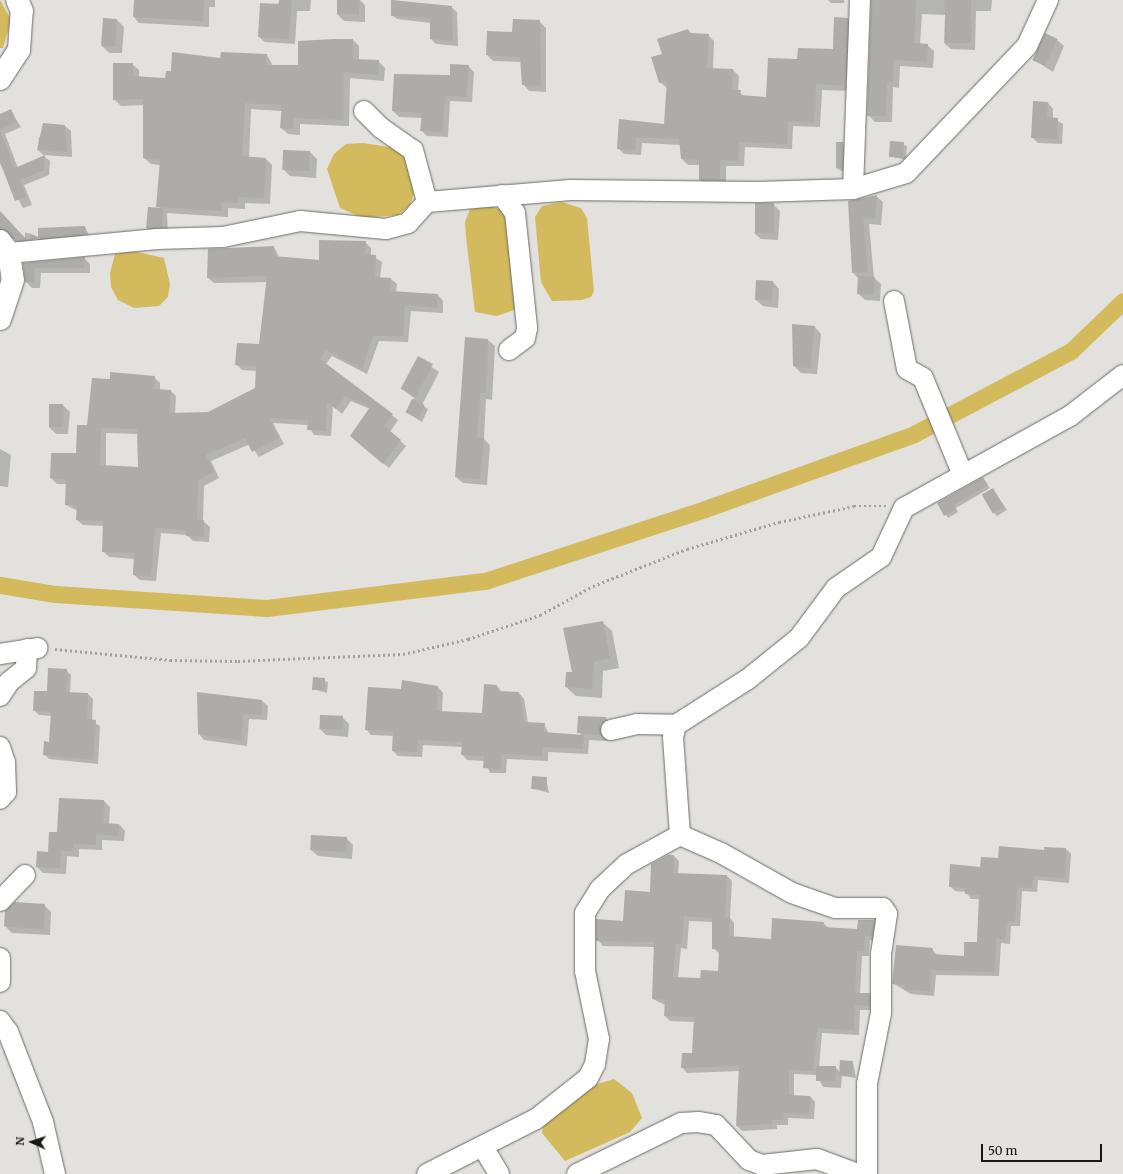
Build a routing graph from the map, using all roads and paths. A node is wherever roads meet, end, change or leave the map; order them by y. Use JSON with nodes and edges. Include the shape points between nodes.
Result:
{"nodes":[{"id":1,"x":17,"y":0,"type":"edge"},
{"id":2,"x":860,"y":0,"type":"edge"},
{"id":3,"x":1048,"y":0,"type":"edge"},
{"id":4,"x":0,"y":79,"type":"edge"},
{"id":5,"x":364,"y":110,"type":"dead end"},
{"id":6,"x":853,"y":189,"type":"junction"},
{"id":7,"x":502,"y":196,"type":"junction"},
{"id":8,"x":428,"y":202,"type":"junction"},
{"id":9,"x":5,"y":247,"type":"edge"},
{"id":10,"x":894,"y":301,"type":"dead end"},
{"id":11,"x":0,"y":319,"type":"edge"},
{"id":12,"x":509,"y":350,"type":"dead end"},
{"id":13,"x":1123,"y":375,"type":"edge"},
{"id":14,"x":962,"y":471,"type":"junction"},
{"id":15,"x":904,"y":508,"type":"junction"},
{"id":16,"x":32,"y":649,"type":"junction"},
{"id":17,"x":0,"y":654,"type":"edge"},
{"id":18,"x":0,"y":696,"type":"edge"},
{"id":19,"x":676,"y":725,"type":"junction"},
{"id":20,"x":611,"y":730,"type":"dead end"},
{"id":21,"x":0,"y":747,"type":"edge"},
{"id":22,"x":0,"y":799,"type":"edge"},
{"id":23,"x":680,"y":835,"type":"junction"},
{"id":24,"x":25,"y":875,"type":"dead end"},
{"id":25,"x":0,"y":901,"type":"edge"},
{"id":26,"x":0,"y":958,"type":"edge"},
{"id":27,"x":0,"y":982,"type":"edge"},
{"id":28,"x":0,"y":1021,"type":"edge"},
{"id":29,"x":483,"y":1147,"type":"junction"},
{"id":30,"x":55,"y":1174,"type":"edge"},
{"id":31,"x":427,"y":1174,"type":"edge"},
{"id":32,"x":499,"y":1174,"type":"edge"},
{"id":33,"x":577,"y":1174,"type":"edge"},
{"id":34,"x":858,"y":1174,"type":"edge"},
{"id":35,"x":867,"y":1174,"type":"edge"}],
"edges":[{"from":1,"to":4,"type":"street","via":[[22,11],[19,50]]},
{"from":2,"to":6,"type":"street"},
{"from":3,"to":6,"type":"street","via":[[1027,46],[906,173]]},
{"from":5,"to":8,"type":"street","via":[[381,128],[413,150]]},
{"from":6,"to":7,"type":"street","via":[[758,192],[570,190]]},
{"from":7,"to":8,"type":"street"},
{"from":7,"to":12,"type":"street","via":[[515,213],[527,328],[525,338]]},
{"from":8,"to":9,"type":"street","via":[[408,223],[386,228],[300,221],[223,237],[157,238]]},
{"from":9,"to":11,"type":"street","via":[[13,280]]},
{"from":10,"to":14,"type":"street","via":[[907,369],[923,378],[927,385]]},
{"from":13,"to":14,"type":"street","via":[[1070,416]]},
{"from":14,"to":15,"type":"street"},
{"from":15,"to":16,"type":"path","via":[[854,506],[779,522],[702,544],[593,586],[540,615],[468,639],[403,654],[347,658],[170,660],[102,651]]},
{"from":15,"to":19,"type":"street","via":[[881,557],[836,588],[799,638],[748,679]]},
{"from":16,"to":17,"type":"street"},
{"from":16,"to":18,"type":"street","via":[[26,668],[9,682]]},
{"from":19,"to":20,"type":"street","via":[[637,724]]},
{"from":19,"to":23,"type":"street","via":[[673,737]]},
{"from":21,"to":22,"type":"street","via":[[5,762],[6,792]]},
{"from":23,"to":29,"type":"street","via":[[627,864],[600,889],[585,913],[585,971],[599,1039],[595,1064],[588,1078],[536,1119]]},
{"from":23,"to":35,"type":"street","via":[[728,857],[792,893],[835,908],[883,908],[887,914],[881,954],[881,1013],[867,1084]]},
{"from":24,"to":25,"type":"street"},
{"from":26,"to":27,"type":"street"},
{"from":28,"to":30,"type":"street","via":[[8,1032],[43,1122]]},
{"from":29,"to":31,"type":"street"},
{"from":29,"to":32,"type":"street"},
{"from":33,"to":34,"type":"street","via":[[681,1123],[698,1122],[716,1125],[749,1160],[762,1165],[817,1159]]}]}
